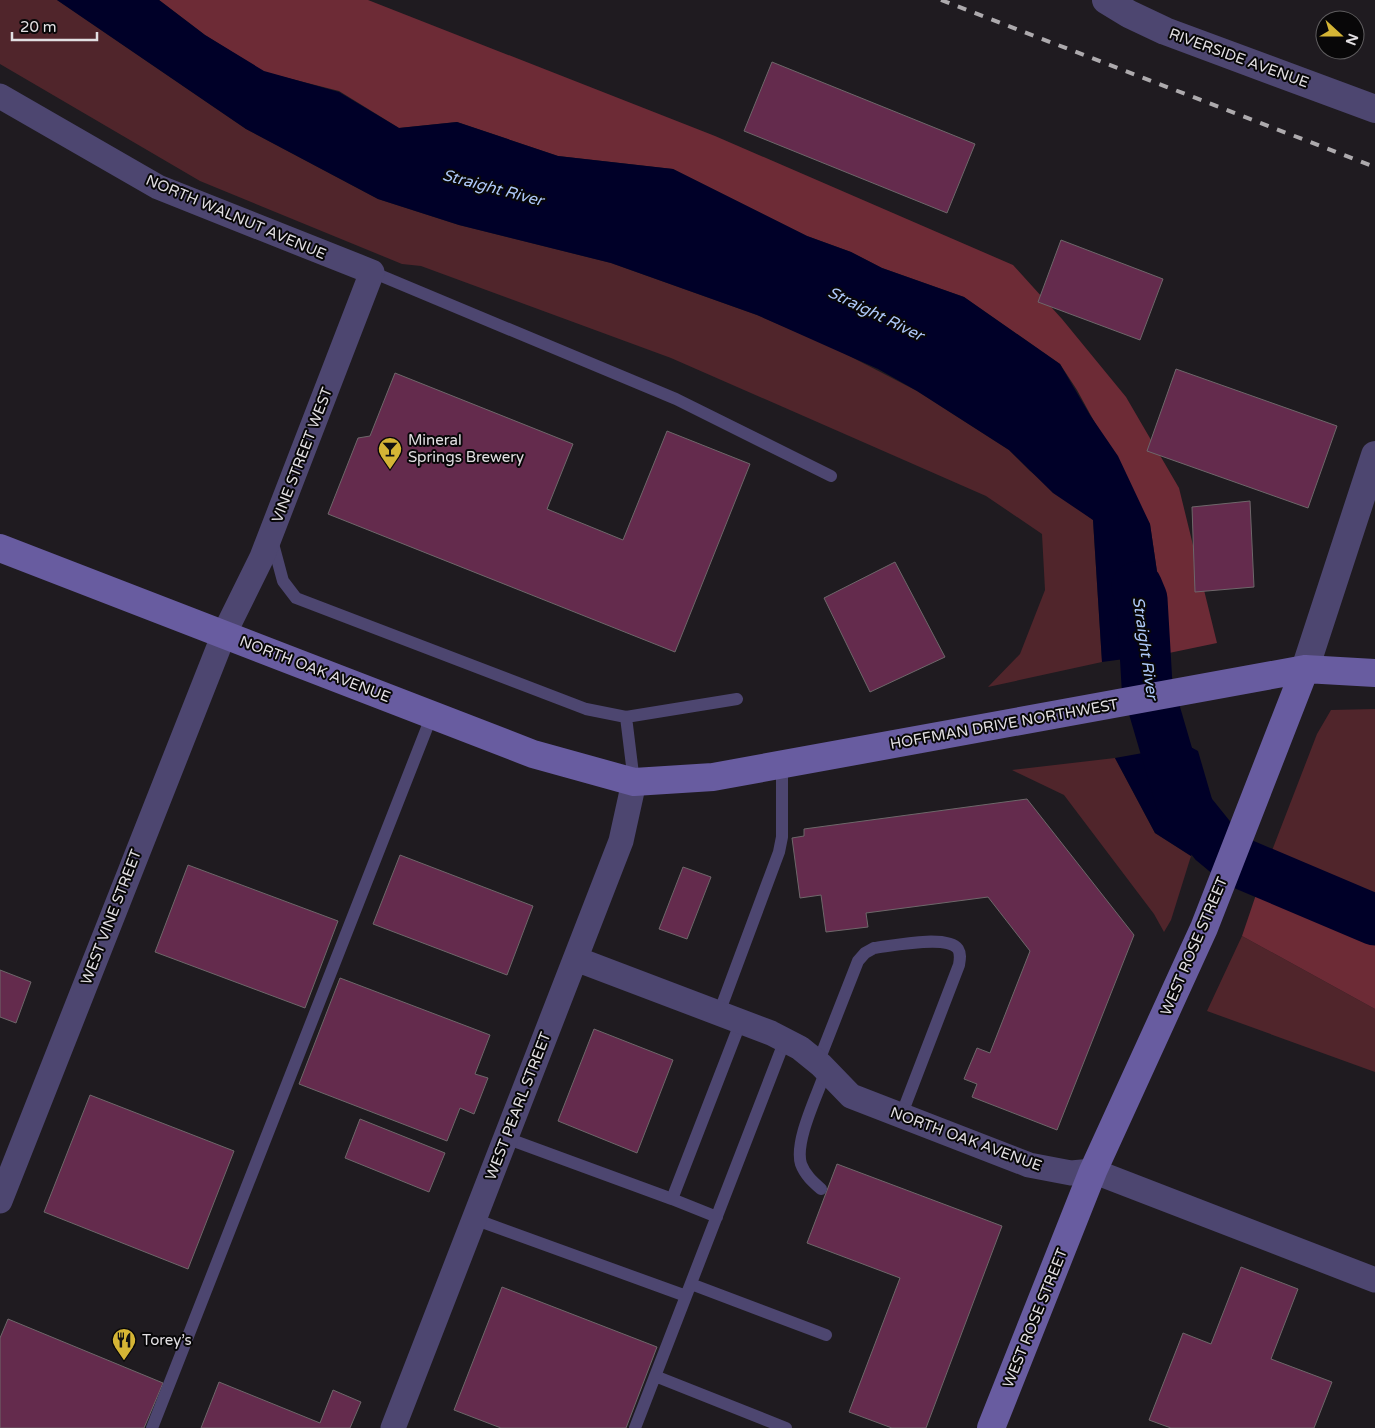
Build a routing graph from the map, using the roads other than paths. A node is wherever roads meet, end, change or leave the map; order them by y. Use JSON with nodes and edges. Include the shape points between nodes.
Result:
{"nodes":[{"id":1,"x":1106,"y":0,"type":"edge"},
{"id":2,"x":0,"y":96,"type":"edge"},
{"id":3,"x":1375,"y":109,"type":"edge"},
{"id":4,"x":372,"y":272,"type":"junction"},
{"id":5,"x":1375,"y":455,"type":"edge"},
{"id":6,"x":831,"y":476,"type":"dead end"},
{"id":7,"x":271,"y":535,"type":"junction"},
{"id":8,"x":2,"y":555,"type":"edge"},
{"id":9,"x":224,"y":634,"type":"junction"},
{"id":10,"x":1305,"y":669,"type":"junction"},
{"id":11,"x":1375,"y":673,"type":"edge"},
{"id":12,"x":737,"y":699,"type":"dead end"},
{"id":13,"x":432,"y":715,"type":"junction"},
{"id":14,"x":626,"y":717,"type":"junction"},
{"id":15,"x":782,"y":765,"type":"junction"},
{"id":16,"x":634,"y":782,"type":"junction"},
{"id":17,"x":576,"y":959,"type":"junction"},
{"id":18,"x":730,"y":1017,"type":"junction"},
{"id":19,"x":785,"y":1040,"type":"junction"},
{"id":20,"x":822,"y":1066,"type":"junction"},
{"id":21,"x":900,"y":1116,"type":"junction"},
{"id":22,"x":506,"y":1138,"type":"junction"},
{"id":23,"x":1093,"y":1171,"type":"junction"},
{"id":24,"x":821,"y":1189,"type":"dead end"},
{"id":25,"x":672,"y":1198,"type":"junction"},
{"id":26,"x":0,"y":1201,"type":"edge"},
{"id":27,"x":717,"y":1217,"type":"junction"},
{"id":28,"x":474,"y":1219,"type":"junction"},
{"id":29,"x":1375,"y":1280,"type":"edge"},
{"id":30,"x":691,"y":1284,"type":"junction"},
{"id":31,"x":686,"y":1296,"type":"junction"},
{"id":32,"x":826,"y":1334,"type":"dead end"},
{"id":33,"x":655,"y":1376,"type":"junction"},
{"id":34,"x":152,"y":1428,"type":"edge"},
{"id":35,"x":393,"y":1428,"type":"edge"},
{"id":36,"x":635,"y":1428,"type":"edge"},
{"id":37,"x":786,"y":1428,"type":"edge"},
{"id":38,"x":991,"y":1428,"type":"edge"}],
"edges":[{"from":1,"to":3,"type":"street","name":"RIVERSIDE AVENUE","via":[[1165,31]]},
{"from":2,"to":4,"type":"street","name":"NORTH WALNUT AVENUE","via":[[158,187]]},
{"from":4,"to":6,"type":"lane","via":[[676,399]]},
{"from":4,"to":7,"type":"street","name":"VINE STREET WEST"},
{"from":5,"to":10,"type":"street","name":"WEST ROSE STREET"},
{"from":7,"to":9,"type":"street","name":"VINE STREET WEST"},
{"from":7,"to":14,"type":"lane","via":[[283,581],[296,598],[586,709]]},
{"from":8,"to":9,"type":"main road","name":"NORTH OAK AVENUE"},
{"from":9,"to":13,"type":"main road","name":"NORTH OAK AVENUE"},
{"from":9,"to":26,"type":"street","name":"WEST VINE STREET"},
{"from":10,"to":11,"type":"main road","name":"HOFFMAN DRIVE NORTHWEST"},
{"from":10,"to":15,"type":"main road","name":"HOFFMAN DRIVE NORTHWEST"},
{"from":10,"to":23,"type":"main road","name":"WEST ROSE STREET","via":[[1204,928]]},
{"from":12,"to":14,"type":"lane"},
{"from":13,"to":16,"type":"main road","name":"NORTH OAK AVENUE","via":[[533,754]]},
{"from":13,"to":34,"type":"lane"},
{"from":14,"to":16,"type":"lane"},
{"from":15,"to":16,"type":"main road","name":"HOFFMAN DRIVE NORTHWEST","via":[[713,777]]},
{"from":15,"to":18,"type":"lane","via":[[779,852]]},
{"from":16,"to":17,"type":"street","name":"WEST PEARL STREET","via":[[621,841]]},
{"from":17,"to":18,"type":"street","name":"NORTH OAK AVENUE"},
{"from":17,"to":22,"type":"street","name":"WEST PEARL STREET"},
{"from":18,"to":19,"type":"street","name":"NORTH OAK AVENUE"},
{"from":18,"to":25,"type":"lane"},
{"from":19,"to":20,"type":"street","name":"NORTH OAK AVENUE"},
{"from":19,"to":27,"type":"lane"},
{"from":20,"to":21,"type":"street","name":"NORTH OAK AVENUE","via":[[851,1096]]},
{"from":20,"to":21,"type":"lane","via":[[858,961],[865,953],[874,948],[935,941],[952,944],[961,956],[959,964]]},
{"from":20,"to":24,"type":"lane","via":[[800,1147],[801,1164],[808,1177]]},
{"from":21,"to":23,"type":"street","name":"NORTH OAK AVENUE","via":[[1029,1165],[1071,1173]]},
{"from":22,"to":25,"type":"lane"},
{"from":22,"to":28,"type":"street","name":"WEST PEARL STREET"},
{"from":23,"to":29,"type":"street","name":"NORTH OAK AVENUE"},
{"from":23,"to":38,"type":"main road","name":"WEST ROSE STREET"},
{"from":25,"to":27,"type":"lane"},
{"from":27,"to":30,"type":"lane"},
{"from":28,"to":31,"type":"lane"},
{"from":28,"to":35,"type":"street","name":"WEST PEARL STREET"},
{"from":30,"to":31,"type":"lane"},
{"from":30,"to":32,"type":"lane"},
{"from":31,"to":33,"type":"lane"},
{"from":33,"to":36,"type":"lane"},
{"from":33,"to":37,"type":"lane"}]}
